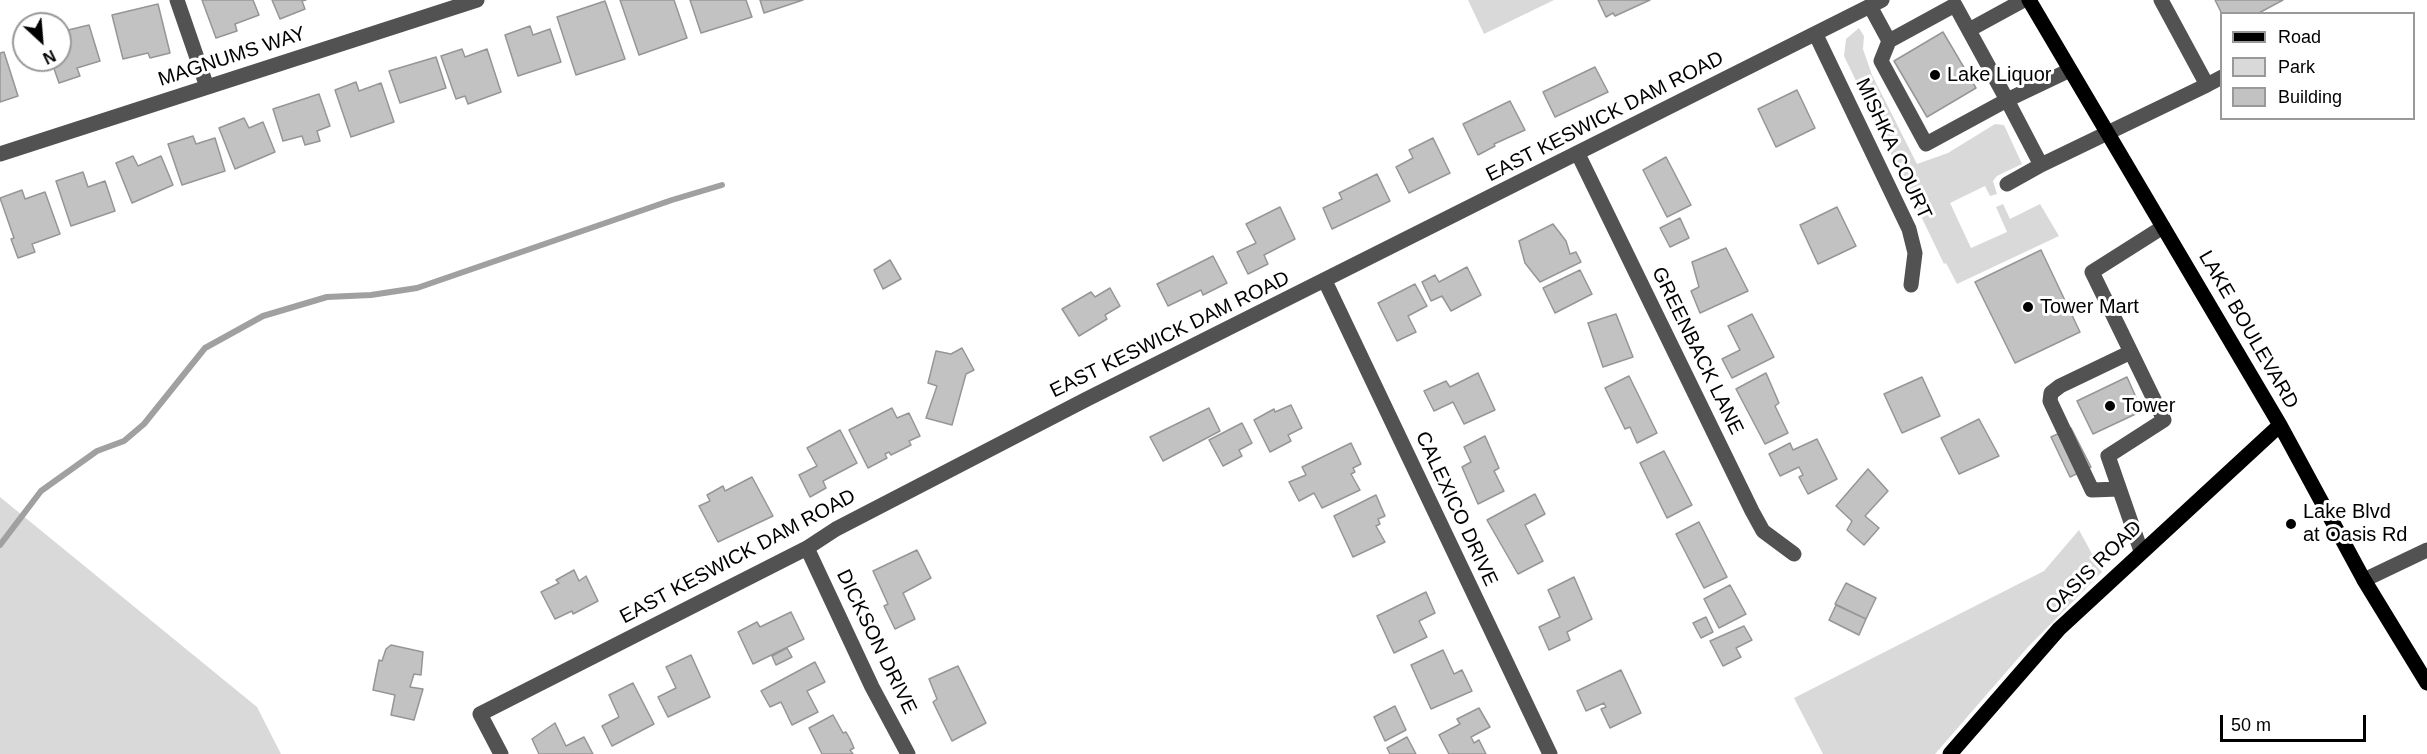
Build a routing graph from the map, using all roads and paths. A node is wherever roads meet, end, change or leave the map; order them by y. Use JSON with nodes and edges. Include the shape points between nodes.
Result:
{"nodes":[{"id":1,"x":177,"y":0,"type":"edge"},
{"id":2,"x":477,"y":0,"type":"edge"},
{"id":3,"x":2024,"y":0,"type":"edge"},
{"id":4,"x":2029,"y":0,"type":"edge"},
{"id":5,"x":2162,"y":0,"type":"edge"},
{"id":6,"x":1876,"y":3,"type":"edge"},
{"id":7,"x":1969,"y":30,"type":"junction"},
{"id":8,"x":1816,"y":35,"type":"junction"},
{"id":9,"x":1889,"y":41,"type":"junction"},
{"id":10,"x":2070,"y":70,"type":"junction"},
{"id":11,"x":2220,"y":78,"type":"edge"},
{"id":12,"x":2207,"y":85,"type":"junction"},
{"id":13,"x":207,"y":87,"type":"junction"},
{"id":14,"x":2007,"y":100,"type":"junction"},
{"id":15,"x":2107,"y":133,"type":"junction"},
{"id":16,"x":0,"y":154,"type":"edge"},
{"id":17,"x":1578,"y":154,"type":"junction"},
{"id":18,"x":2041,"y":165,"type":"junction"},
{"id":19,"x":2007,"y":184,"type":"dead end"},
{"id":20,"x":2163,"y":226,"type":"junction"},
{"id":21,"x":1325,"y":281,"type":"junction"},
{"id":22,"x":1911,"y":285,"type":"dead end"},
{"id":23,"x":2131,"y":352,"type":"junction"},
{"id":24,"x":2280,"y":425,"type":"junction"},
{"id":25,"x":2119,"y":489,"type":"junction"},
{"id":26,"x":807,"y":548,"type":"junction"},
{"id":27,"x":2427,"y":550,"type":"edge"},
{"id":28,"x":2141,"y":551,"type":"junction"},
{"id":29,"x":1794,"y":554,"type":"dead end"},
{"id":30,"x":2364,"y":580,"type":"junction"},
{"id":31,"x":2427,"y":683,"type":"edge"},
{"id":32,"x":501,"y":754,"type":"edge"},
{"id":33,"x":908,"y":754,"type":"edge"},
{"id":34,"x":1550,"y":754,"type":"edge"},
{"id":35,"x":1950,"y":754,"type":"edge"}],
"edges":[{"from":1,"to":13,"type":"street"},
{"from":2,"to":13,"type":"street","name":"MAGNUMS WAY"},
{"from":3,"to":7,"type":"street"},
{"from":4,"to":10,"type":"main road","name":"LAKE BOULEVARD"},
{"from":5,"to":12,"type":"street"},
{"from":6,"to":8,"type":"street","name":"EAST KESWICK DAM ROAD"},
{"from":6,"to":9,"type":"street"},
{"from":7,"to":9,"type":"street","via":[[1955,5]]},
{"from":7,"to":14,"type":"street"},
{"from":8,"to":17,"type":"street","name":"EAST KESWICK DAM ROAD"},
{"from":8,"to":22,"type":"street","name":"MISHKA COURT","via":[[1909,229],[1915,253]]},
{"from":9,"to":14,"type":"street","via":[[1881,62],[1926,144]]},
{"from":10,"to":14,"type":"street"},
{"from":10,"to":15,"type":"main road","name":"LAKE BOULEVARD"},
{"from":11,"to":12,"type":"street"},
{"from":12,"to":15,"type":"street"},
{"from":13,"to":16,"type":"street","name":"MAGNUMS WAY"},
{"from":14,"to":18,"type":"street"},
{"from":15,"to":18,"type":"street"},
{"from":15,"to":20,"type":"main road","name":"LAKE BOULEVARD"},
{"from":17,"to":21,"type":"street","name":"EAST KESWICK DAM ROAD"},
{"from":17,"to":29,"type":"street","name":"GREENBACK LANE","via":[[1752,511],[1763,531]]},
{"from":18,"to":19,"type":"street"},
{"from":20,"to":23,"type":"street","via":[[2092,272]]},
{"from":20,"to":24,"type":"main road","name":"LAKE BOULEVARD"},
{"from":21,"to":26,"type":"street","name":"EAST KESWICK DAM ROAD","via":[[1046,420],[836,529]]},
{"from":21,"to":34,"type":"street","name":"CALEXICO DRIVE"},
{"from":23,"to":25,"type":"street","via":[[2164,420],[2108,456]]},
{"from":23,"to":25,"type":"street","via":[[2060,386],[2051,393],[2050,401],[2092,489]]},
{"from":24,"to":28,"type":"main road","name":"OASIS ROAD"},
{"from":24,"to":30,"type":"main road","name":"LAKE BOULEVARD"},
{"from":25,"to":28,"type":"street"},
{"from":26,"to":32,"type":"street","name":"EAST KESWICK DAM ROAD","via":[[480,714]]},
{"from":26,"to":33,"type":"street","name":"DICKSON DRIVE"},
{"from":27,"to":30,"type":"street"},
{"from":28,"to":35,"type":"main road","name":"OASIS ROAD","via":[[2059,629]]},
{"from":30,"to":31,"type":"main road","name":"LAKE BOULEVARD"}]}
